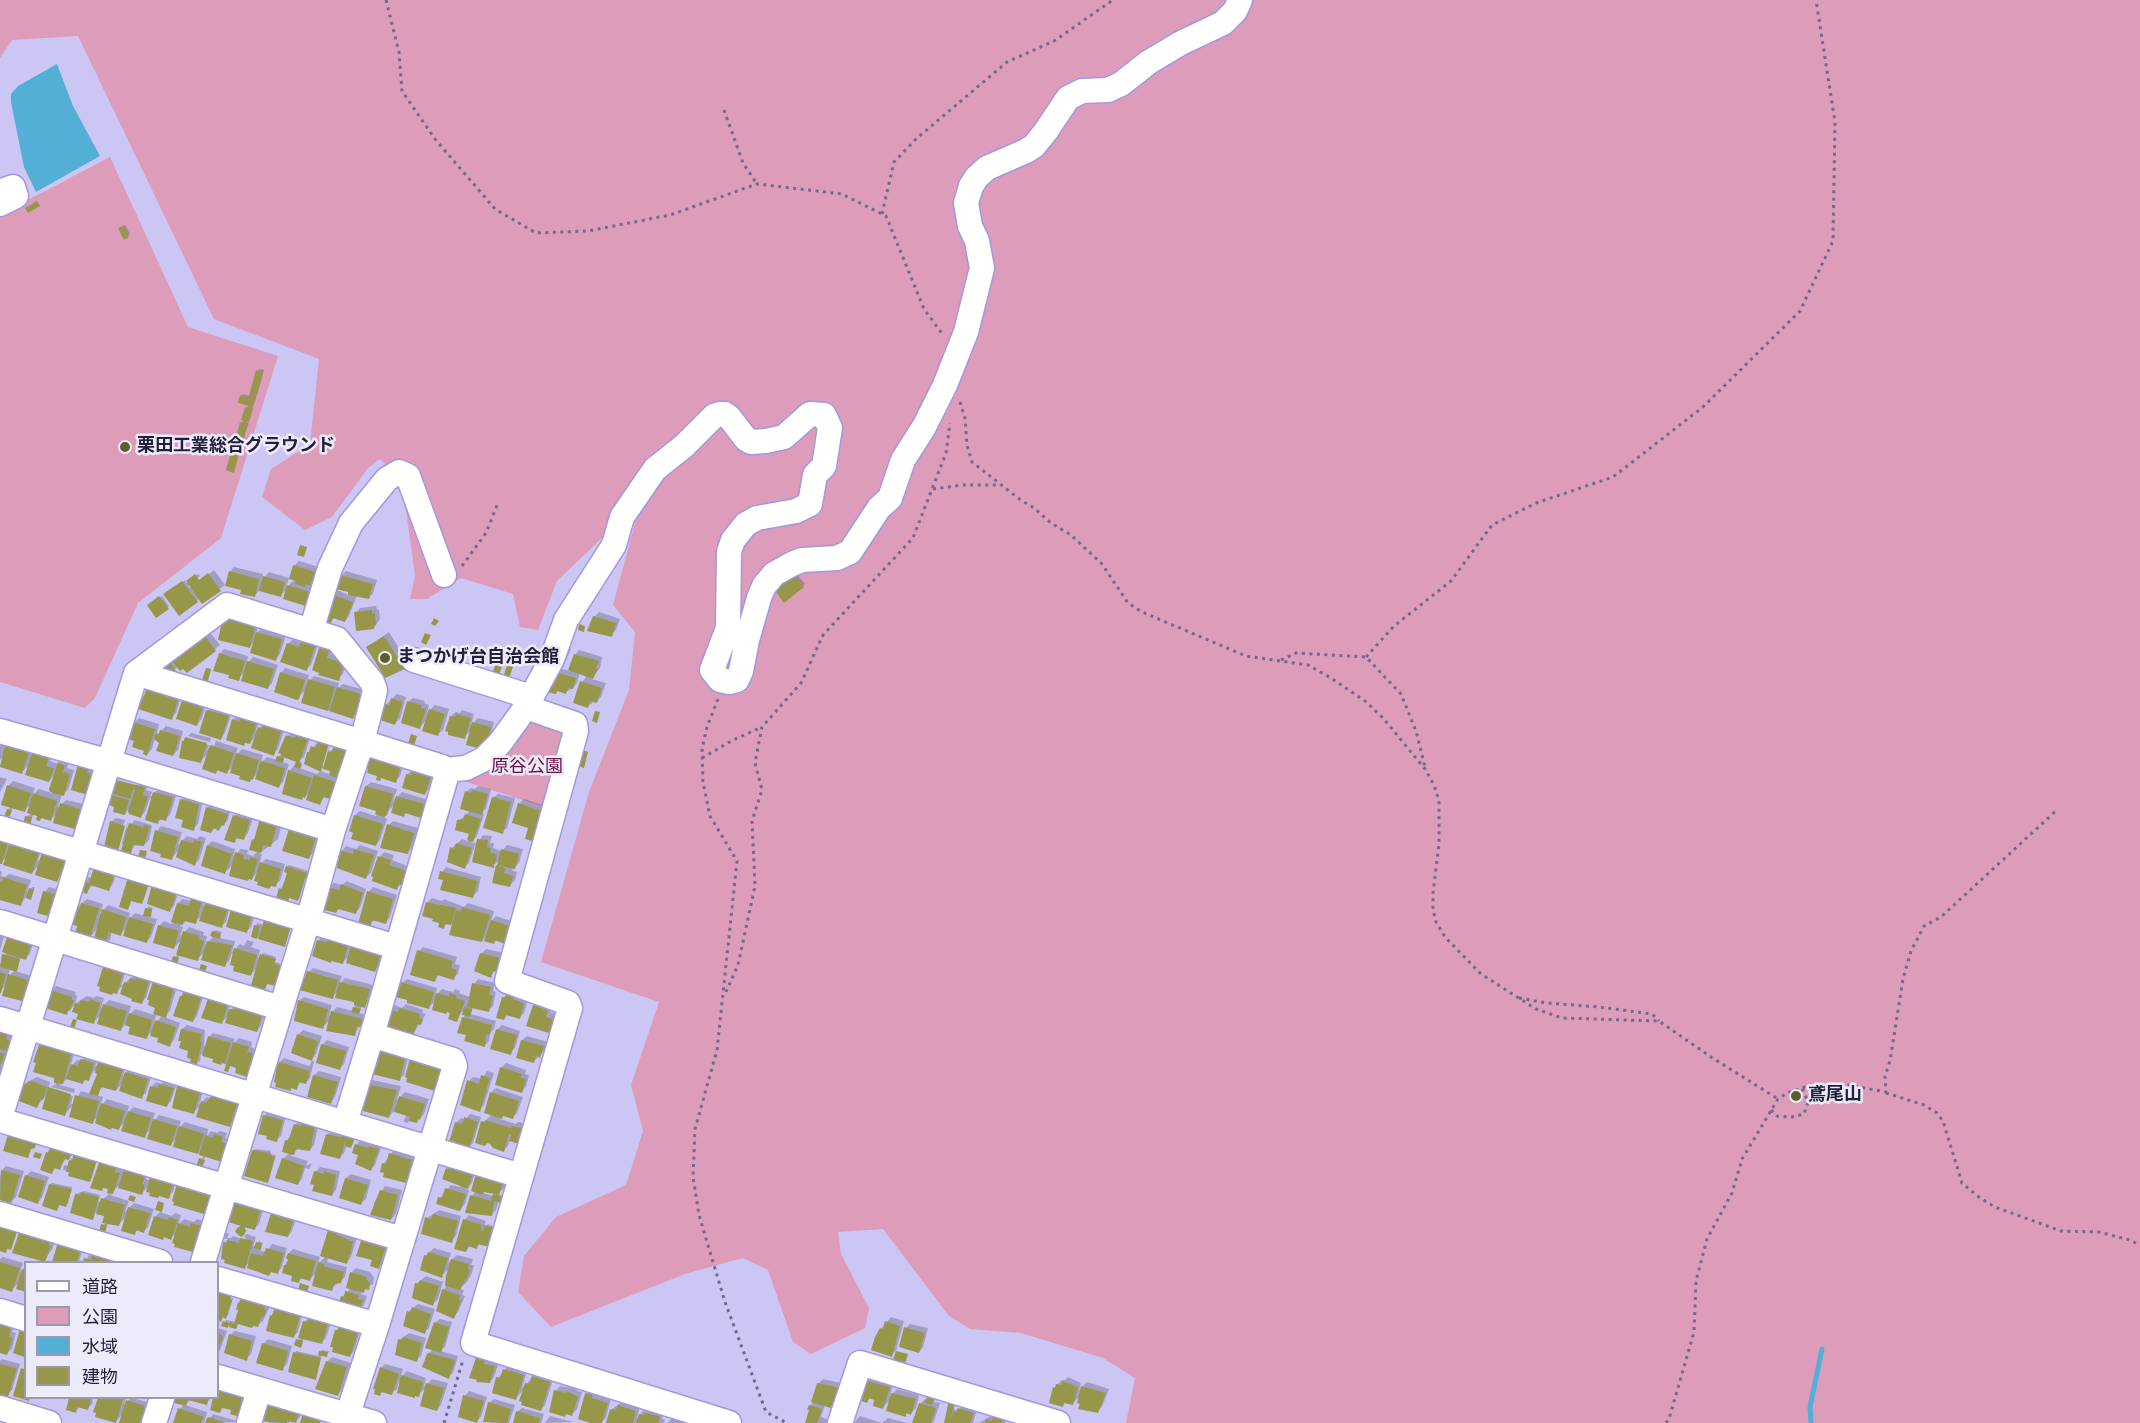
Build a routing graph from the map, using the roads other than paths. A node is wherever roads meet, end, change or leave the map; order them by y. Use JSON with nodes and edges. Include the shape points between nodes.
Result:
{"nodes":[{"id":1,"x":1240,"y":0,"type":"edge"},
{"id":2,"x":0,"y":198,"type":"edge"},
{"id":3,"x":0,"y":204,"type":"edge"},
{"id":4,"x":444,"y":575,"type":"road end"},
{"id":5,"x":311,"y":631,"type":"junction"},
{"id":6,"x":414,"y":660,"type":"dead end"},
{"id":7,"x":136,"y":673,"type":"junction"},
{"id":8,"x":529,"y":702,"type":"junction"},
{"id":9,"x":0,"y":731,"type":"edge"},
{"id":10,"x":362,"y":742,"type":"junction"},
{"id":11,"x":110,"y":762,"type":"junction"},
{"id":12,"x":445,"y":771,"type":"junction"},
{"id":13,"x":0,"y":828,"type":"edge"},
{"id":14,"x":333,"y":830,"type":"junction"},
{"id":15,"x":81,"y":851,"type":"junction"},
{"id":16,"x":308,"y":921,"type":"junction"},
{"id":17,"x":0,"y":922,"type":"edge"},
{"id":18,"x":56,"y":939,"type":"junction"},
{"id":19,"x":396,"y":947,"type":"junction"},
{"id":20,"x":280,"y":1008,"type":"junction"},
{"id":21,"x":0,"y":1018,"type":"edge"},
{"id":22,"x":28,"y":1027,"type":"junction"},
{"id":23,"x":372,"y":1035,"type":"junction"},
{"id":24,"x":254,"y":1096,"type":"junction"},
{"id":25,"x":0,"y":1119,"type":"edge"},
{"id":26,"x":345,"y":1123,"type":"junction"},
{"id":27,"x":430,"y":1148,"type":"junction"},
{"id":28,"x":521,"y":1176,"type":"junction"},
{"id":29,"x":225,"y":1187,"type":"junction"},
{"id":30,"x":0,"y":1214,"type":"edge"},
{"id":31,"x":402,"y":1239,"type":"junction"},
{"id":32,"x":153,"y":1261,"type":"edge"},
{"id":33,"x":204,"y":1261,"type":"edge"},
{"id":34,"x":219,"y":1280,"type":"edge"},
{"id":35,"x":0,"y":1311,"type":"edge"},
{"id":36,"x":24,"y":1317,"type":"edge"},
{"id":37,"x":377,"y":1325,"type":"junction"},
{"id":38,"x":219,"y":1377,"type":"edge"},
{"id":39,"x":259,"y":1390,"type":"junction"},
{"id":40,"x":162,"y":1399,"type":"edge"},
{"id":41,"x":0,"y":1408,"type":"edge"},
{"id":42,"x":346,"y":1419,"type":"edge"},
{"id":43,"x":49,"y":1423,"type":"edge"},
{"id":44,"x":154,"y":1423,"type":"edge"},
{"id":45,"x":249,"y":1423,"type":"edge"},
{"id":46,"x":374,"y":1423,"type":"edge"},
{"id":47,"x":729,"y":1423,"type":"edge"},
{"id":48,"x":840,"y":1423,"type":"edge"},
{"id":49,"x":1058,"y":1423,"type":"edge"}],
"edges":[{"from":1,"to":8,"type":"street","via":[[1223,23],[1149,62],[1121,84],[1108,90],[1082,91],[1068,98],[1034,146],[987,168],[977,177],[966,203],[982,268],[958,356],[924,427],[903,460],[890,498],[850,552],[837,558],[802,560],[774,574],[759,598],[736,680],[725,681],[712,670],[728,628],[729,552],[739,531],[757,518],[796,511],[810,504],[815,475],[824,466],[830,428],[824,415],[810,414],[784,437],[751,442],[729,417],[720,414],[655,469],[622,517],[614,545],[566,620],[552,659]]},
{"from":2,"to":3,"type":"street","via":[[2,191],[12,187],[16,196]]},
{"from":4,"to":5,"type":"street","via":[[408,476],[399,472],[387,479],[351,523],[330,568]]},
{"from":5,"to":7,"type":"street","via":[[227,605]]},
{"from":5,"to":10,"type":"street","via":[[337,639],[372,682],[375,690]]},
{"from":6,"to":8,"type":"street"},
{"from":7,"to":10,"type":"street"},
{"from":7,"to":11,"type":"street"},
{"from":8,"to":12,"type":"street","via":[[484,759],[466,768]]},
{"from":8,"to":28,"type":"street","via":[[575,724],[576,731],[507,977],[507,981],[568,1003],[570,1008]]},
{"from":9,"to":11,"type":"street"},
{"from":10,"to":12,"type":"street"},
{"from":10,"to":14,"type":"street"},
{"from":11,"to":14,"type":"street"},
{"from":11,"to":15,"type":"street"},
{"from":12,"to":19,"type":"street"},
{"from":13,"to":15,"type":"street"},
{"from":14,"to":16,"type":"street"},
{"from":15,"to":16,"type":"street"},
{"from":15,"to":18,"type":"street"},
{"from":16,"to":19,"type":"street"},
{"from":16,"to":20,"type":"street"},
{"from":17,"to":18,"type":"street"},
{"from":18,"to":20,"type":"street"},
{"from":18,"to":22,"type":"street"},
{"from":19,"to":23,"type":"street"},
{"from":20,"to":24,"type":"street"},
{"from":21,"to":22,"type":"street"},
{"from":22,"to":24,"type":"street"},
{"from":22,"to":25,"type":"street"},
{"from":23,"to":26,"type":"street"},
{"from":23,"to":27,"type":"street","via":[[453,1060],[455,1066]]},
{"from":24,"to":26,"type":"street"},
{"from":24,"to":29,"type":"street"},
{"from":25,"to":29,"type":"street"},
{"from":26,"to":27,"type":"street"},
{"from":27,"to":28,"type":"street"},
{"from":27,"to":31,"type":"street"},
{"from":28,"to":47,"type":"street","via":[[472,1343]]},
{"from":29,"to":31,"type":"street"},
{"from":29,"to":33,"type":"street"},
{"from":30,"to":32,"type":"street"},
{"from":31,"to":37,"type":"street"},
{"from":34,"to":37,"type":"street"},
{"from":35,"to":36,"type":"street"},
{"from":37,"to":42,"type":"street"},
{"from":38,"to":39,"type":"street"},
{"from":39,"to":42,"type":"street"},
{"from":39,"to":45,"type":"street"},
{"from":40,"to":44,"type":"street"},
{"from":41,"to":43,"type":"street"},
{"from":42,"to":46,"type":"street"},
{"from":48,"to":49,"type":"street","via":[[860,1363]]}]}
